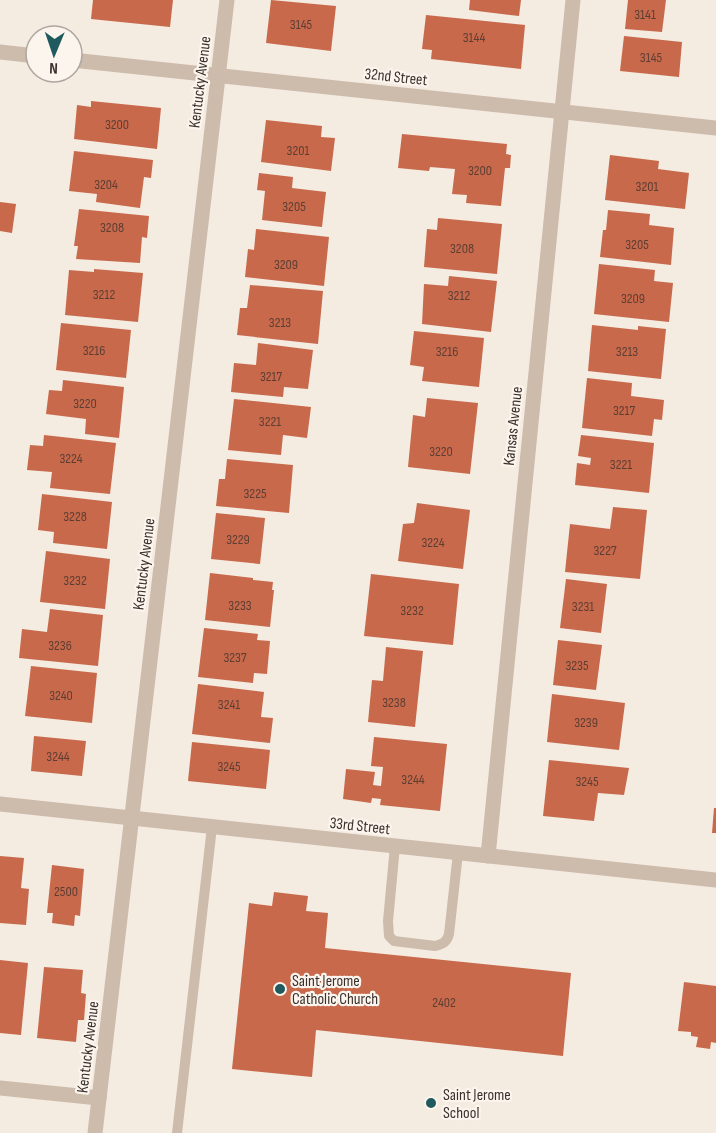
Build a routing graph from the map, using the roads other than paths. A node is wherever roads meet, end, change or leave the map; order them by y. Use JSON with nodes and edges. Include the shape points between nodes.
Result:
{"nodes":[{"id":1,"x":227,"y":0,"type":"edge"},
{"id":2,"x":573,"y":0,"type":"edge"},
{"id":3,"x":0,"y":52,"type":"edge"},
{"id":4,"x":24,"y":55,"type":"edge"},
{"id":5,"x":84,"y":61,"type":"edge"},
{"id":6,"x":218,"y":75,"type":"junction"},
{"id":7,"x":561,"y":112,"type":"junction"},
{"id":8,"x":716,"y":128,"type":"edge"},
{"id":9,"x":0,"y":804,"type":"edge"},
{"id":10,"x":131,"y":818,"type":"junction"},
{"id":11,"x":212,"y":827,"type":"junction"},
{"id":12,"x":394,"y":846,"type":"junction"},
{"id":13,"x":458,"y":853,"type":"junction"},
{"id":14,"x":488,"y":856,"type":"junction"},
{"id":15,"x":716,"y":880,"type":"edge"},
{"id":16,"x":0,"y":1088,"type":"edge"},
{"id":17,"x":99,"y":1098,"type":"junction"},
{"id":18,"x":95,"y":1133,"type":"edge"},
{"id":19,"x":177,"y":1133,"type":"edge"}],
"edges":[{"from":1,"to":6,"type":"street","name":"Kentucky Avenue"},
{"from":2,"to":7,"type":"street","name":"Kansas Avenue"},
{"from":3,"to":4,"type":"street"},
{"from":5,"to":6,"type":"street","name":"32nd Street"},
{"from":6,"to":7,"type":"street","name":"32nd Street"},
{"from":6,"to":10,"type":"street","name":"Kentucky Avenue"},
{"from":7,"to":8,"type":"street","name":"32nd Street"},
{"from":7,"to":14,"type":"street","name":"Kansas Avenue"},
{"from":9,"to":10,"type":"street","name":"33rd Street"},
{"from":10,"to":11,"type":"street","name":"33rd Street"},
{"from":10,"to":17,"type":"street","name":"Kentucky Avenue"},
{"from":11,"to":12,"type":"street","name":"33rd Street"},
{"from":11,"to":19,"type":"lane"},
{"from":12,"to":13,"type":"street","name":"33rd Street"},
{"from":12,"to":13,"type":"lane","via":[[389,936],[394,941],[435,946],[442,945],[449,934]]},
{"from":13,"to":14,"type":"street","name":"33rd Street"},
{"from":14,"to":15,"type":"street","name":"33rd Street"},
{"from":16,"to":17,"type":"street"},
{"from":17,"to":18,"type":"street","name":"Kentucky Avenue"}]}
